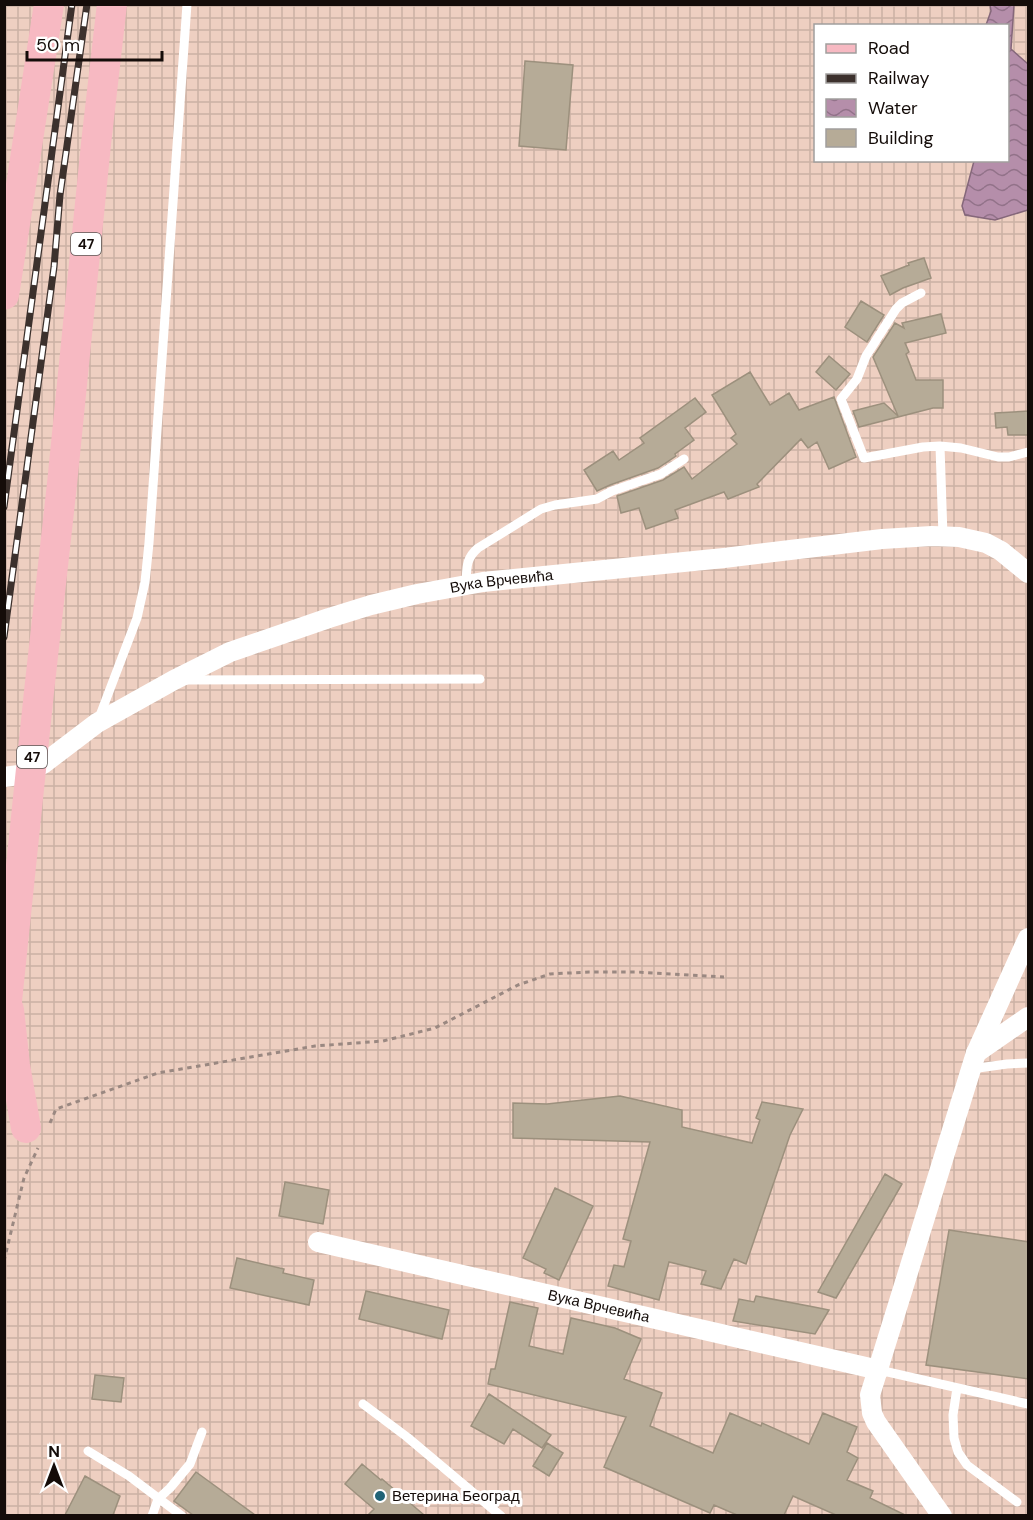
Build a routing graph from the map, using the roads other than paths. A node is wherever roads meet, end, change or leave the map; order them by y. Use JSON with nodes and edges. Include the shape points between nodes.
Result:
{"nodes":[{"id":1,"x":49,"y":4,"type":"edge"},
{"id":2,"x":112,"y":4,"type":"edge"},
{"id":3,"x":187,"y":4,"type":"edge"},
{"id":4,"x":921,"y":293,"type":"dead end"},
{"id":5,"x":4,"y":295,"type":"edge"},
{"id":6,"x":940,"y":446,"type":"junction"},
{"id":7,"x":1029,"y":452,"type":"edge"},
{"id":8,"x":684,"y":459,"type":"dead end"},
{"id":9,"x":943,"y":536,"type":"junction"},
{"id":10,"x":1029,"y":573,"type":"edge"},
{"id":11,"x":466,"y":585,"type":"junction"},
{"id":12,"x":480,"y":679,"type":"dead end"},
{"id":13,"x":174,"y":680,"type":"junction"},
{"id":14,"x":97,"y":723,"type":"junction"},
{"id":15,"x":4,"y":777,"type":"edge"},
{"id":16,"x":1029,"y":938,"type":"edge"},
{"id":17,"x":8,"y":1000,"type":"junction"},
{"id":18,"x":1029,"y":1017,"type":"edge"},
{"id":19,"x":4,"y":1030,"type":"edge"},
{"id":20,"x":974,"y":1061,"type":"junction"},
{"id":21,"x":1029,"y":1063,"type":"edge"},
{"id":22,"x":39,"y":1132,"type":"road end"},
{"id":23,"x":318,"y":1242,"type":"dead end"},
{"id":24,"x":879,"y":1370,"type":"junction"},
{"id":25,"x":957,"y":1388,"type":"junction"},
{"id":26,"x":363,"y":1404,"type":"dead end"},
{"id":27,"x":1029,"y":1404,"type":"edge"},
{"id":28,"x":202,"y":1432,"type":"dead end"},
{"id":29,"x":88,"y":1451,"type":"dead end"},
{"id":30,"x":158,"y":1498,"type":"junction"},
{"id":31,"x":1017,"y":1502,"type":"dead end"},
{"id":32,"x":152,"y":1515,"type":"edge"},
{"id":33,"x":182,"y":1515,"type":"edge"},
{"id":34,"x":501,"y":1515,"type":"edge"},
{"id":35,"x":942,"y":1515,"type":"edge"}],
"edges":[{"from":1,"to":5,"type":"main road"},
{"from":2,"to":17,"type":"main road","number":"47"},
{"from":3,"to":14,"type":"lane","via":[[145,582],[137,618]]},
{"from":4,"to":6,"type":"lane","via":[[896,309],[866,356],[857,379],[841,399],[864,458]]},
{"from":6,"to":7,"type":"lane","via":[[998,457]]},
{"from":6,"to":9,"type":"lane"},
{"from":8,"to":11,"type":"lane","via":[[661,474],[597,499],[541,509],[471,554]]},
{"from":9,"to":10,"type":"street","name":"Вука Врчевића","via":[[986,543]]},
{"from":9,"to":11,"type":"street","name":"Вука Врчевића","via":[[882,539]]},
{"from":11,"to":13,"type":"street","name":"Вука Врчевића","via":[[371,605],[283,633],[230,652]]},
{"from":12,"to":13,"type":"lane"},
{"from":13,"to":14,"type":"street","name":"Вука Врчевића"},
{"from":14,"to":15,"type":"street","name":"Вука Врчевића","via":[[26,774]]},
{"from":16,"to":20,"type":"street"},
{"from":17,"to":19,"type":"main road","number":"47"},
{"from":17,"to":22,"type":"main road","via":[[15,1065]]},
{"from":18,"to":20,"type":"street"},
{"from":20,"to":21,"type":"lane"},
{"from":20,"to":24,"type":"street"},
{"from":23,"to":24,"type":"street","name":"Вука Врчевића"},
{"from":24,"to":25,"type":"lane"},
{"from":24,"to":35,"type":"street","via":[[870,1395],[872,1413]]},
{"from":25,"to":27,"type":"lane"},
{"from":25,"to":31,"type":"lane","via":[[953,1415],[958,1452],[967,1466]]},
{"from":26,"to":34,"type":"lane"},
{"from":28,"to":30,"type":"lane","via":[[190,1464]]},
{"from":29,"to":30,"type":"lane"},
{"from":30,"to":32,"type":"lane"},
{"from":30,"to":33,"type":"lane"}]}
